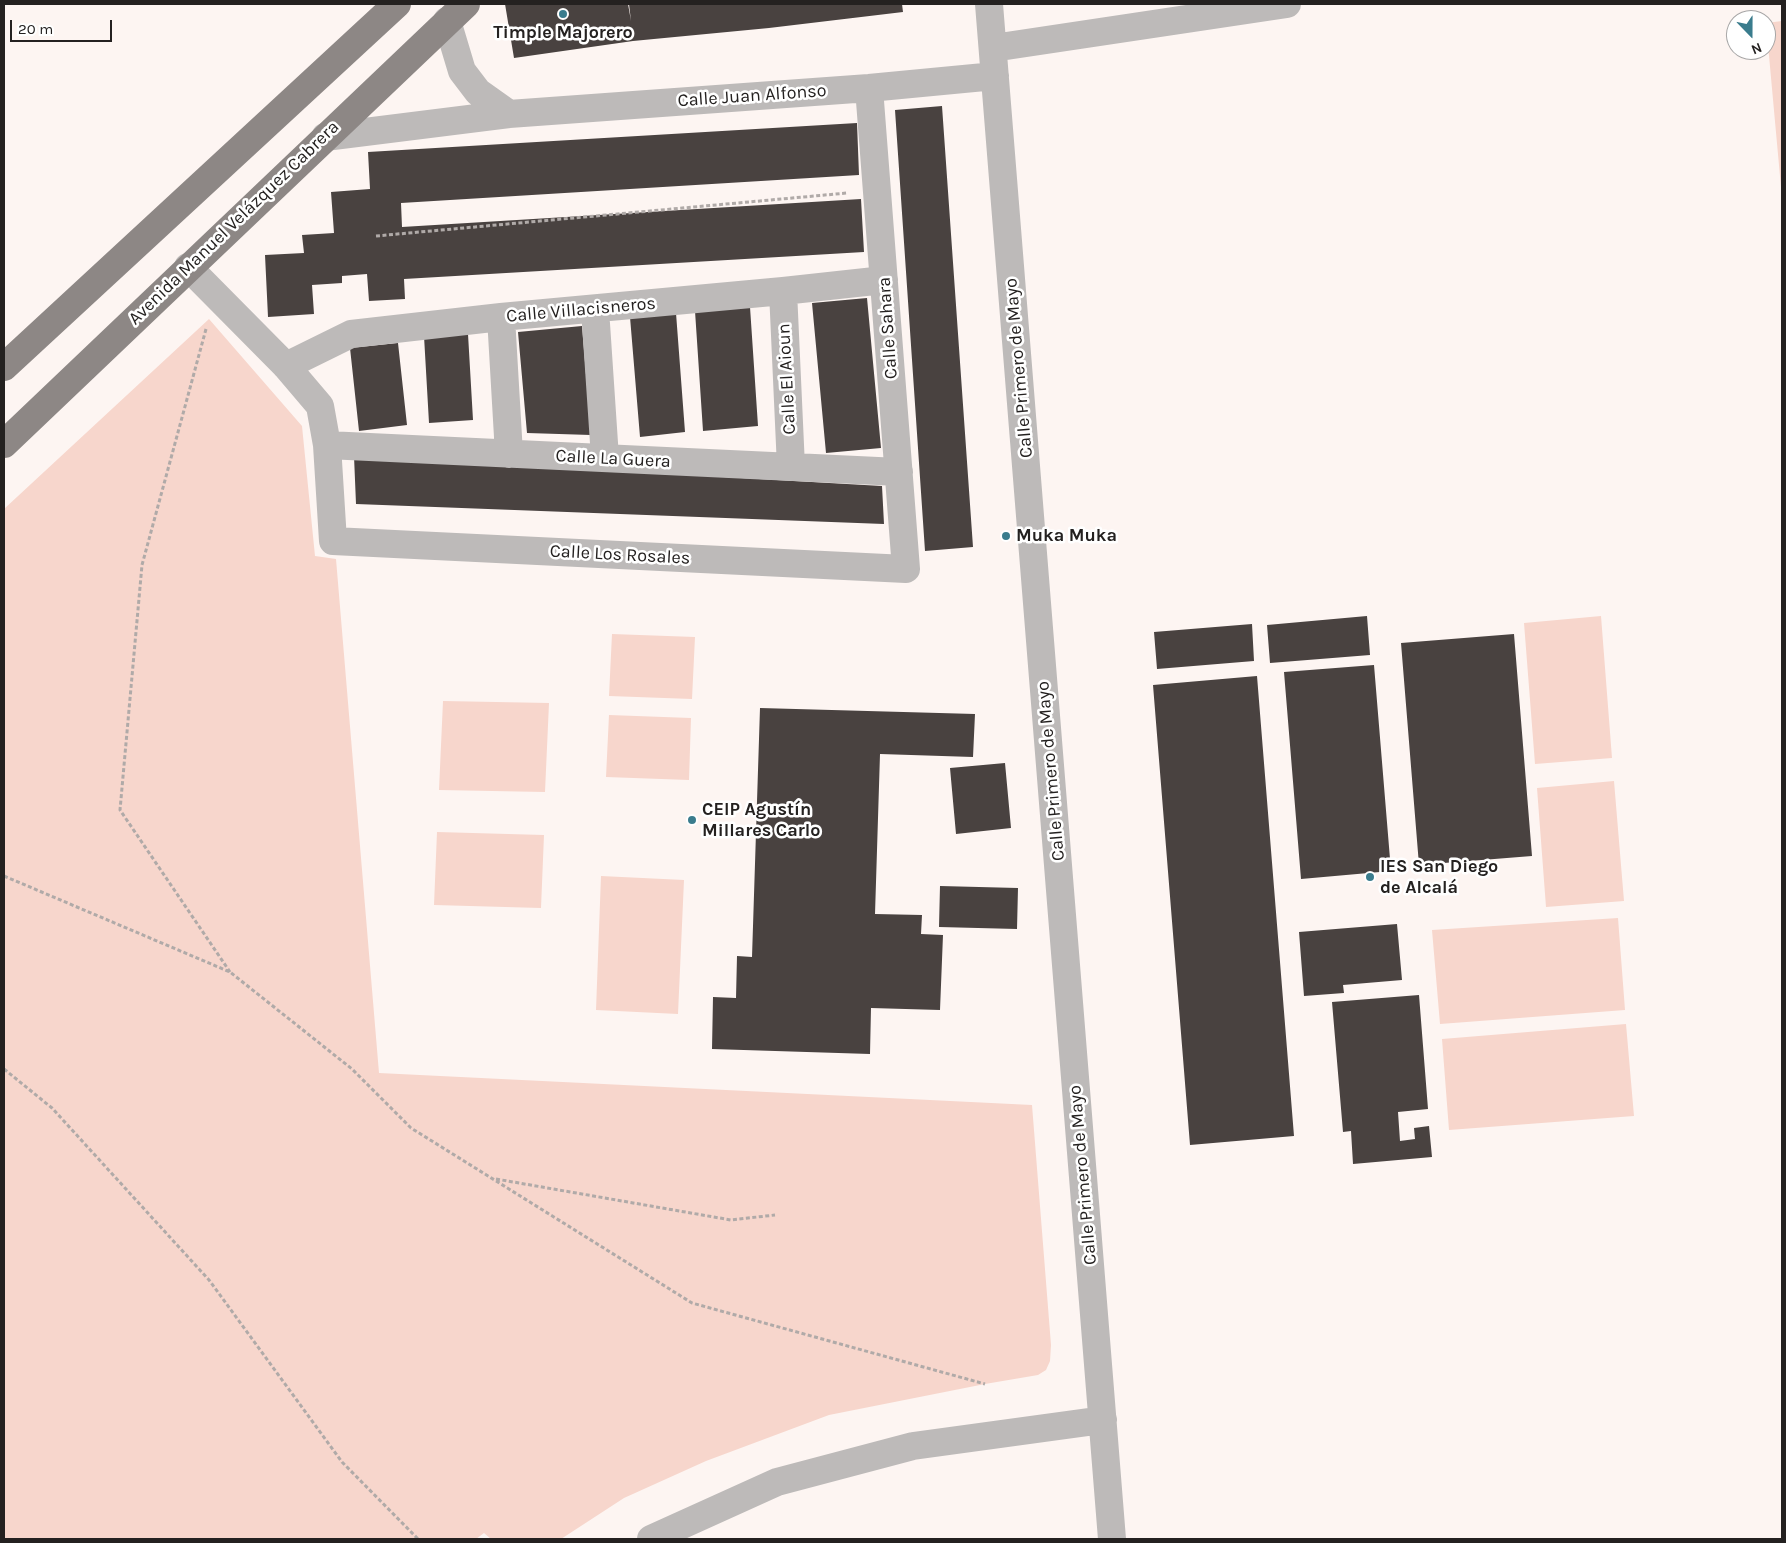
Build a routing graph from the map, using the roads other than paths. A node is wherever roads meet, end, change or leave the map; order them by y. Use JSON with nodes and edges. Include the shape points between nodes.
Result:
{"nodes":[{"id":1,"x":397,"y":4,"type":"edge"},
{"id":2,"x":989,"y":4,"type":"edge"},
{"id":3,"x":1287,"y":4,"type":"edge"},
{"id":4,"x":456,"y":12,"type":"edge"},
{"id":5,"x":993,"y":48,"type":"junction"},
{"id":6,"x":995,"y":76,"type":"junction"},
{"id":7,"x":869,"y":88,"type":"junction"},
{"id":8,"x":509,"y":114,"type":"junction"},
{"id":9,"x":324,"y":138,"type":"junction"},
{"id":10,"x":188,"y":267,"type":"junction"},
{"id":11,"x":884,"y":280,"type":"junction"},
{"id":12,"x":783,"y":291,"type":"junction"},
{"id":13,"x":595,"y":309,"type":"junction"},
{"id":14,"x":501,"y":317,"type":"junction"},
{"id":15,"x":286,"y":366,"type":"junction"},
{"id":16,"x":4,"y":367,"type":"edge"},
{"id":17,"x":4,"y":444,"type":"edge"},
{"id":18,"x":327,"y":445,"type":"junction"},
{"id":19,"x":509,"y":454,"type":"junction"},
{"id":20,"x":605,"y":458,"type":"junction"},
{"id":21,"x":791,"y":467,"type":"junction"},
{"id":22,"x":899,"y":472,"type":"junction"},
{"id":23,"x":906,"y":569,"type":"joint"},
{"id":24,"x":1103,"y":1420,"type":"junction"},
{"id":25,"x":651,"y":1539,"type":"edge"},
{"id":26,"x":1112,"y":1539,"type":"edge"}],
"edges":[{"from":1,"to":16,"type":"main road"},
{"from":2,"to":5,"type":"street","name":"Calle Primero de Mayo"},
{"from":3,"to":5,"type":"street"},
{"from":4,"to":8,"type":"street","via":[[462,71],[478,92]]},
{"from":4,"to":9,"type":"main road","name":"Avenida Manuel Velázquez Cabrera"},
{"from":5,"to":6,"type":"street","name":"Calle Primero de Mayo"},
{"from":6,"to":7,"type":"street","name":"Calle Juan Alfonso"},
{"from":6,"to":24,"type":"street","name":"Calle Primero de Mayo"},
{"from":7,"to":8,"type":"street","name":"Calle Juan Alfonso"},
{"from":7,"to":11,"type":"street","name":"Calle Sahara"},
{"from":8,"to":9,"type":"street","name":"Calle Juan Alfonso"},
{"from":9,"to":10,"type":"main road","name":"Avenida Manuel Velázquez Cabrera"},
{"from":10,"to":15,"type":"street"},
{"from":10,"to":17,"type":"main road","name":"Avenida Manuel Velázquez Cabrera"},
{"from":11,"to":12,"type":"street","name":"Calle Villacisneros"},
{"from":11,"to":22,"type":"street","name":"Calle Sahara"},
{"from":12,"to":13,"type":"street","name":"Calle Villacisneros"},
{"from":12,"to":21,"type":"street","name":"Calle El Aioun"},
{"from":13,"to":14,"type":"street","name":"Calle Villacisneros"},
{"from":13,"to":20,"type":"street"},
{"from":14,"to":15,"type":"street","name":"Calle Villacisneros","via":[[352,334]]},
{"from":14,"to":19,"type":"street"},
{"from":15,"to":18,"type":"street","via":[[320,406]]},
{"from":18,"to":19,"type":"street","name":"Calle La Guera"},
{"from":18,"to":23,"type":"street","name":"Calle Los Rosales","via":[[333,541]]},
{"from":19,"to":20,"type":"street","name":"Calle La Guera"},
{"from":20,"to":21,"type":"street","name":"Calle La Guera"},
{"from":21,"to":22,"type":"street","name":"Calle La Guera"},
{"from":22,"to":23,"type":"street","name":"Calle Sahara"},
{"from":24,"to":25,"type":"street","via":[[913,1446],[777,1482]]},
{"from":24,"to":26,"type":"street","name":"Calle Primero de Mayo"}]}
